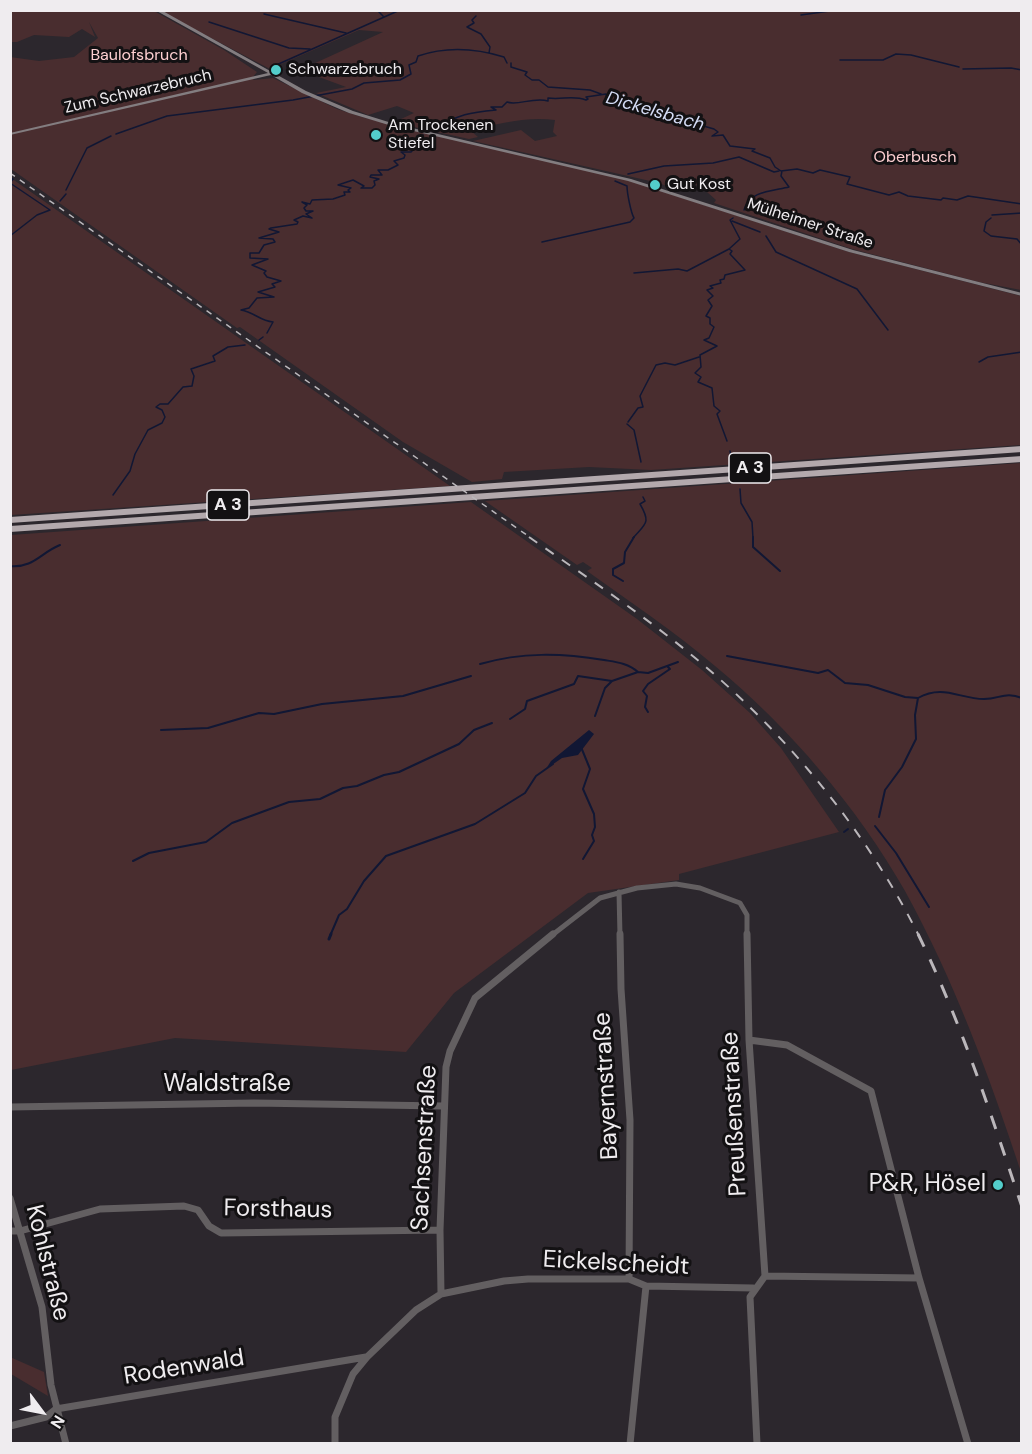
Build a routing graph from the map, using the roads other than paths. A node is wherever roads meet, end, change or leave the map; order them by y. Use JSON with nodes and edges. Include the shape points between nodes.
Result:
{"nodes":[{"id":1,"x":157,"y":10,"type":"edge"},
{"id":2,"x":262,"y":69,"type":"junction"},
{"id":3,"x":271,"y":75,"type":"junction"},
{"id":4,"x":258,"y":77,"type":"junction"},
{"id":5,"x":10,"y":134,"type":"edge"},
{"id":6,"x":1022,"y":295,"type":"edge"},
{"id":7,"x":1022,"y":449,"type":"edge"},
{"id":8,"x":1022,"y":459,"type":"edge"},
{"id":9,"x":10,"y":520,"type":"edge"},
{"id":10,"x":10,"y":529,"type":"edge"},
{"id":11,"x":619,"y":892,"type":"junction"},
{"id":12,"x":749,"y":1040,"type":"junction"},
{"id":13,"x":867,"y":1087,"type":"joint"},
{"id":14,"x":443,"y":1106,"type":"junction"},
{"id":15,"x":10,"y":1107,"type":"edge"},
{"id":16,"x":10,"y":1198,"type":"edge"},
{"id":17,"x":440,"y":1230,"type":"junction"},
{"id":18,"x":10,"y":1231,"type":"edge"},
{"id":19,"x":20,"y":1231,"type":"junction"},
{"id":20,"x":765,"y":1276,"type":"junction"},
{"id":21,"x":919,"y":1278,"type":"junction"},
{"id":22,"x":629,"y":1279,"type":"junction"},
{"id":23,"x":646,"y":1286,"type":"junction"},
{"id":24,"x":753,"y":1288,"type":"junction"},
{"id":25,"x":441,"y":1294,"type":"junction"},
{"id":26,"x":367,"y":1357,"type":"junction"},
{"id":27,"x":56,"y":1408,"type":"junction"},
{"id":28,"x":10,"y":1426,"type":"edge"},
{"id":29,"x":66,"y":1443,"type":"edge"},
{"id":30,"x":335,"y":1443,"type":"edge"},
{"id":31,"x":630,"y":1443,"type":"edge"},
{"id":32,"x":757,"y":1443,"type":"edge"},
{"id":33,"x":968,"y":1443,"type":"edge"}],
"edges":[{"from":1,"to":2,"type":"main road","name":"Mülheimer Straße"},
{"from":2,"to":3,"type":"main road","name":"Mülheimer Straße"},
{"from":2,"to":4,"type":"main road"},
{"from":3,"to":4,"type":"main road","name":"Zum Schwarzebruch"},
{"from":3,"to":6,"type":"main road","name":"Mülheimer Straße","via":[[367,118],[629,180],[850,251]]},
{"from":4,"to":5,"type":"main road","name":"Zum Schwarzebruch"},
{"from":7,"to":9,"type":"highway","number":"A 3"},
{"from":8,"to":10,"type":"highway","number":"A 3"},
{"from":11,"to":12,"type":"street","name":"Preußenstraße","via":[[689,885],[744,907]]},
{"from":11,"to":14,"type":"street","name":"Sachsenstraße","via":[[591,903],[475,998],[450,1051]]},
{"from":11,"to":22,"type":"street","name":"Bayernstraße","via":[[630,1120]]},
{"from":12,"to":13,"type":"street","via":[[783,1043]]},
{"from":12,"to":20,"type":"street","name":"Preußenstraße"},
{"from":13,"to":21,"type":"street"},
{"from":14,"to":15,"type":"street","name":"Waldstraße","via":[[254,1103]]},
{"from":14,"to":17,"type":"street","name":"Sachsenstraße"},
{"from":16,"to":19,"type":"street","name":"Kohlstraße"},
{"from":17,"to":19,"type":"street","name":"Forsthaus","via":[[221,1233],[208,1226],[198,1210],[184,1206],[100,1209]]},
{"from":17,"to":25,"type":"street","name":"Sachsenstraße"},
{"from":18,"to":19,"type":"street","name":"Forsthaus"},
{"from":19,"to":27,"type":"street","name":"Kohlstraße","via":[[42,1307]]},
{"from":20,"to":21,"type":"street"},
{"from":20,"to":24,"type":"street"},
{"from":21,"to":33,"type":"street"},
{"from":22,"to":23,"type":"street","name":"Eickelscheidt"},
{"from":22,"to":25,"type":"street","name":"Eickelscheidt","via":[[516,1280]]},
{"from":23,"to":24,"type":"street","name":"Eickelscheidt"},
{"from":23,"to":31,"type":"street"},
{"from":24,"to":32,"type":"street","via":[[750,1297]]},
{"from":25,"to":26,"type":"street","via":[[416,1310]]},
{"from":26,"to":27,"type":"street","name":"Rodenwald"},
{"from":26,"to":30,"type":"street","via":[[343,1395],[335,1417]]},
{"from":27,"to":28,"type":"street","name":"Rodenwald","via":[[46,1417]]},
{"from":27,"to":29,"type":"street","name":"Kohlstraße"}]}
